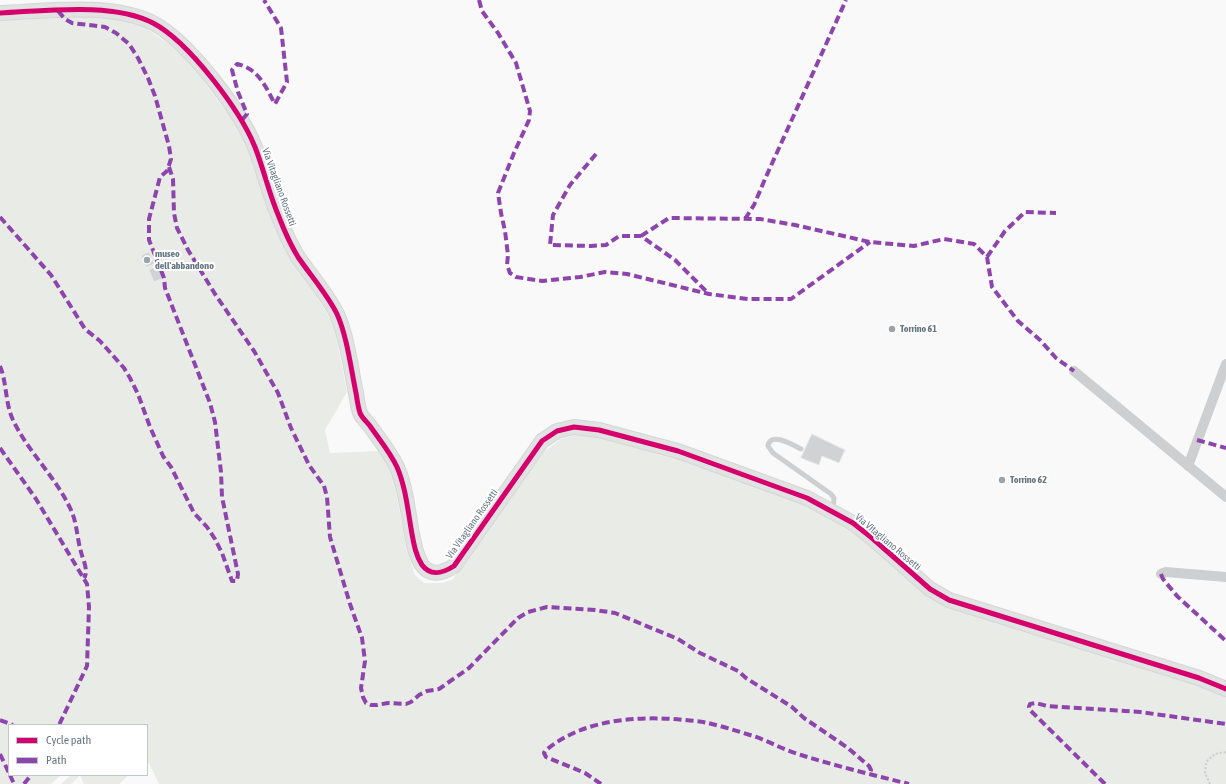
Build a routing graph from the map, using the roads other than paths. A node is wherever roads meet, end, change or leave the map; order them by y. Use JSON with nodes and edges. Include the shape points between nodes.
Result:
{"nodes":[{"id":1,"x":0,"y":13,"type":"edge"},
{"id":2,"x":1226,"y":364,"type":"edge"},
{"id":3,"x":1074,"y":372,"type":"dead end"},
{"id":4,"x":801,"y":449,"type":"dead end"},
{"id":5,"x":1188,"y":466,"type":"junction"},
{"id":6,"x":1226,"y":497,"type":"edge"},
{"id":7,"x":833,"y":511,"type":"junction"},
{"id":8,"x":1161,"y":574,"type":"dead end"},
{"id":9,"x":1226,"y":577,"type":"edge"},
{"id":10,"x":1226,"y":689,"type":"edge"}],
"edges":[{"from":1,"to":7,"type":"street","name":"Via Vitagliano Rossetti","via":[[103,10],[129,14],[153,23],[174,38],[198,62],[242,120],[255,147],[276,212],[286,234],[338,317],[360,413],[397,467],[418,557],[430,572],[438,574],[454,566],[542,441],[557,431],[574,427],[599,430],[678,451],[807,498]]},
{"from":2,"to":5,"type":"street"},
{"from":3,"to":5,"type":"street"},
{"from":4,"to":7,"type":"lane","via":[[776,438],[771,439],[768,446],[773,453],[831,494],[834,498]]},
{"from":5,"to":6,"type":"street"},
{"from":7,"to":10,"type":"street","name":"Via Vitagliano Rossetti","via":[[872,538],[930,589],[949,600],[1199,678]]},
{"from":8,"to":9,"type":"street","via":[[1166,572]]}]}
